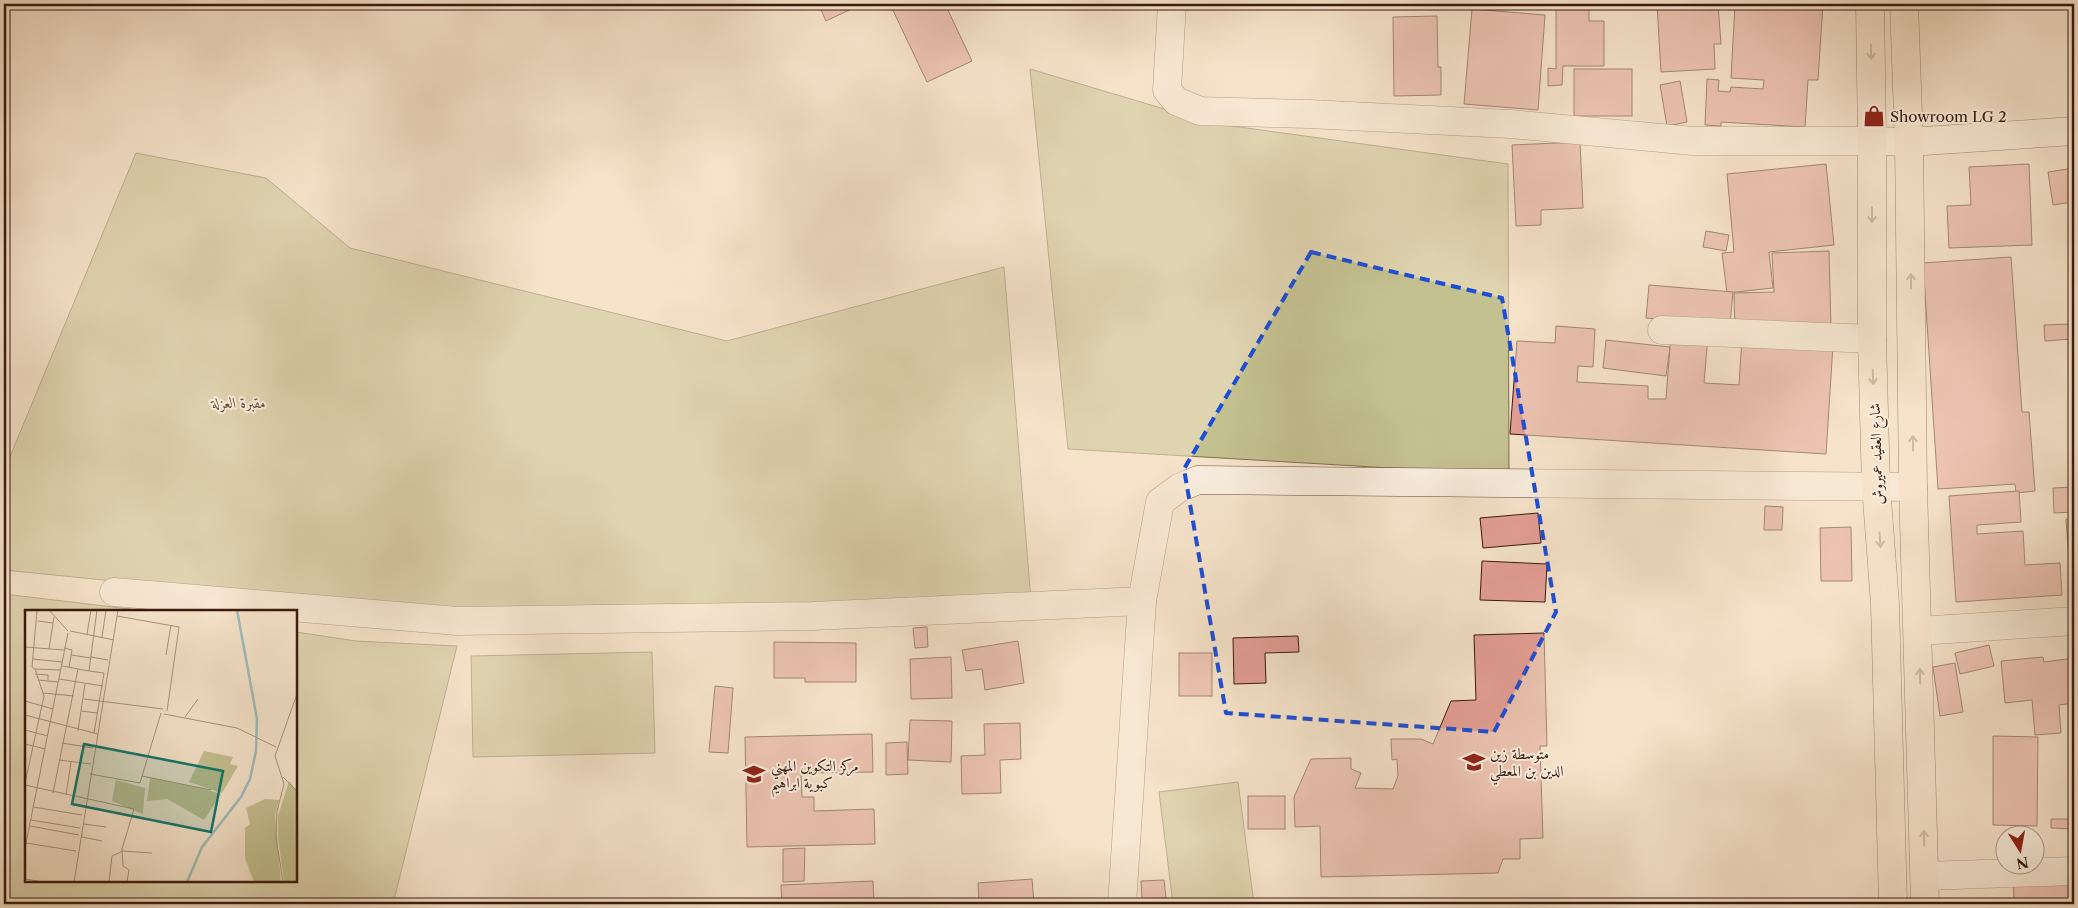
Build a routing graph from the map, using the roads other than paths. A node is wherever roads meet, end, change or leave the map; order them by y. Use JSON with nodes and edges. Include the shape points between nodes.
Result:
{"nodes":[{"id":1,"x":1172,"y":4,"type":"edge"},
{"id":2,"x":1870,"y":4,"type":"edge"},
{"id":3,"x":1904,"y":4,"type":"edge"},
{"id":4,"x":2074,"y":131,"type":"edge"},
{"id":5,"x":1872,"y":141,"type":"junction"},
{"id":6,"x":1909,"y":142,"type":"junction"},
{"id":7,"x":1662,"y":330,"type":"dead end"},
{"id":8,"x":1872,"y":339,"type":"junction"},
{"id":9,"x":1876,"y":486,"type":"junction"},
{"id":10,"x":1913,"y":487,"type":"junction"},
{"id":11,"x":114,"y":592,"type":"dead end"},
{"id":12,"x":1142,"y":601,"type":"junction"},
{"id":13,"x":2074,"y":621,"type":"edge"},
{"id":14,"x":1918,"y":631,"type":"junction"},
{"id":15,"x":2074,"y":871,"type":"edge"},
{"id":16,"x":1925,"y":876,"type":"junction"},
{"id":17,"x":1122,"y":904,"type":"edge"},
{"id":18,"x":1893,"y":904,"type":"edge"},
{"id":19,"x":1925,"y":904,"type":"edge"}],
"edges":[{"from":1,"to":5,"type":"street","via":[[1167,90],[1176,101],[1200,111],[1510,124],[1693,141]]},
{"from":2,"to":5,"type":"main road","name":"شارع العقيد عميروش","one_way":true},
{"from":3,"to":6,"type":"main road"},
{"from":4,"to":6,"type":"street"},
{"from":5,"to":6,"type":"street"},
{"from":5,"to":8,"type":"main road","name":"شارع العقيد عميروش","one_way":true},
{"from":10,"to":6,"type":"main road","one_way":true},
{"from":7,"to":8,"type":"street"},
{"from":8,"to":9,"type":"main road","name":"شارع العقيد عميروش","one_way":true},
{"from":9,"to":10,"type":"street"},
{"from":9,"to":12,"type":"street","via":[[1198,480],[1179,488],[1160,502]]},
{"from":9,"to":18,"type":"main road","name":"شارع العقيد عميروش","one_way":true,"via":[[1885,604]]},
{"from":10,"to":14,"type":"main road"},
{"from":11,"to":12,"type":"street","via":[[457,622],[812,616]]},
{"from":12,"to":17,"type":"street"},
{"from":13,"to":14,"type":"street"},
{"from":16,"to":14,"type":"main road","one_way":true},
{"from":15,"to":16,"type":"street"},
{"from":16,"to":19,"type":"main road"}]}
